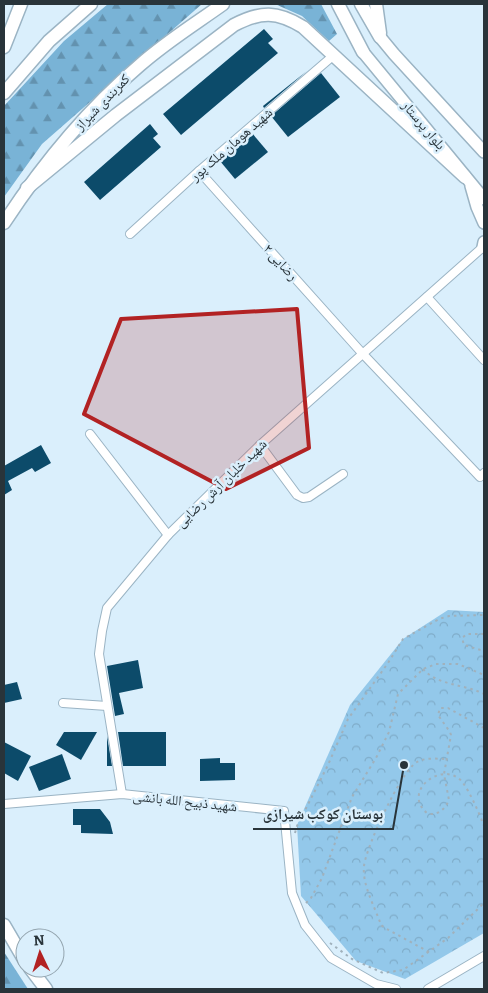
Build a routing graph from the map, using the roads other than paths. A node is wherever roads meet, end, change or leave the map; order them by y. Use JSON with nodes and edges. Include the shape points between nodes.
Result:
{"nodes":[{"id":1,"x":21,"y":4,"type":"edge"},
{"id":2,"x":91,"y":4,"type":"edge"},
{"id":3,"x":223,"y":4,"type":"edge"},
{"id":4,"x":338,"y":4,"type":"edge"},
{"id":5,"x":361,"y":4,"type":"edge"},
{"id":6,"x":376,"y":4,"type":"edge"},
{"id":7,"x":380,"y":38,"type":"junction"},
{"id":8,"x":4,"y":47,"type":"edge"},
{"id":9,"x":363,"y":52,"type":"joint"},
{"id":10,"x":334,"y":55,"type":"junction"},
{"id":11,"x":4,"y":93,"type":"edge"},
{"id":12,"x":484,"y":152,"type":"edge"},
{"id":13,"x":199,"y":171,"type":"junction"},
{"id":14,"x":468,"y":180,"type":"junction"},
{"id":15,"x":27,"y":188,"type":"junction"},
{"id":16,"x":484,"y":199,"type":"edge"},
{"id":17,"x":484,"y":223,"type":"edge"},
{"id":18,"x":4,"y":224,"type":"edge"},
{"id":19,"x":130,"y":234,"type":"dead end"},
{"id":20,"x":484,"y":245,"type":"edge"},
{"id":21,"x":427,"y":297,"type":"junction"},
{"id":22,"x":362,"y":353,"type":"junction"},
{"id":23,"x":484,"y":360,"type":"edge"},
{"id":24,"x":90,"y":434,"type":"dead end"},
{"id":25,"x":260,"y":445,"type":"junction"},
{"id":26,"x":484,"y":473,"type":"edge"},
{"id":27,"x":343,"y":474,"type":"dead end"},
{"id":28,"x":168,"y":535,"type":"junction"},
{"id":29,"x":63,"y":703,"type":"dead end"},
{"id":30,"x":107,"y":706,"type":"junction"},
{"id":31,"x":122,"y":794,"type":"junction"},
{"id":32,"x":4,"y":804,"type":"edge"},
{"id":33,"x":4,"y":925,"type":"edge"},
{"id":34,"x":15,"y":944,"type":"edge"},
{"id":35,"x":484,"y":956,"type":"edge"},
{"id":36,"x":38,"y":978,"type":"edge"},
{"id":37,"x":46,"y":989,"type":"edge"},
{"id":38,"x":392,"y":989,"type":"edge"},
{"id":39,"x":428,"y":989,"type":"edge"}],
"edges":[{"from":1,"to":8,"type":"highway"},
{"from":2,"to":11,"type":"highway","via":[[49,41]]},
{"from":3,"to":15,"type":"highway","name":"کمربندی شیراز","via":[[121,82],[89,114]]},
{"from":4,"to":9,"type":"highway"},
{"from":5,"to":7,"type":"highway"},
{"from":6,"to":7,"type":"highway"},
{"from":7,"to":12,"type":"main road","name":"بلوار پرستار"},
{"from":9,"to":14,"type":"main road","name":"بلوار پرستار"},
{"from":10,"to":13,"type":"street","name":"شهید هومان ملک پور"},
{"from":10,"to":14,"type":"highway"},
{"from":10,"to":15,"type":"highway","via":[[303,27],[279,15],[245,19],[234,24]]},
{"from":13,"to":19,"type":"street","name":"شهید هومان ملک پور"},
{"from":13,"to":22,"type":"street","name":"رضایی ۲"},
{"from":14,"to":16,"type":"main road","name":"بلوار پرستار"},
{"from":14,"to":17,"type":"main road"},
{"from":15,"to":18,"type":"highway","name":"کمربندی شیراز"},
{"from":20,"to":21,"type":"street","name":"شهید خلبان آرش رضایی"},
{"from":21,"to":22,"type":"street","name":"شهید خلبان آرش رضایی"},
{"from":21,"to":23,"type":"street"},
{"from":22,"to":25,"type":"street","name":"شهید خلبان آرش رضایی"},
{"from":22,"to":26,"type":"street","name":"رضایی ۲","via":[[480,477]]},
{"from":24,"to":28,"type":"street"},
{"from":25,"to":27,"type":"street","via":[[297,495],[303,498]]},
{"from":25,"to":28,"type":"street","name":"شهید خلبان آرش رضایی"},
{"from":28,"to":30,"type":"street","name":"شهید خلبان آرش رضایی","via":[[107,608],[100,654]]},
{"from":29,"to":30,"type":"street"},
{"from":30,"to":31,"type":"street","name":"شهید خلبان آرش رضایی"},
{"from":31,"to":32,"type":"street","name":"شهید ذبیح الله بانشی"},
{"from":31,"to":38,"type":"street","name":"شهید ذبیح الله بانشی","via":[[284,811],[292,893],[305,925],[331,958],[368,980]]},
{"from":33,"to":34,"type":"highway"},
{"from":35,"to":39,"type":"street"},
{"from":36,"to":37,"type":"highway"}]}
